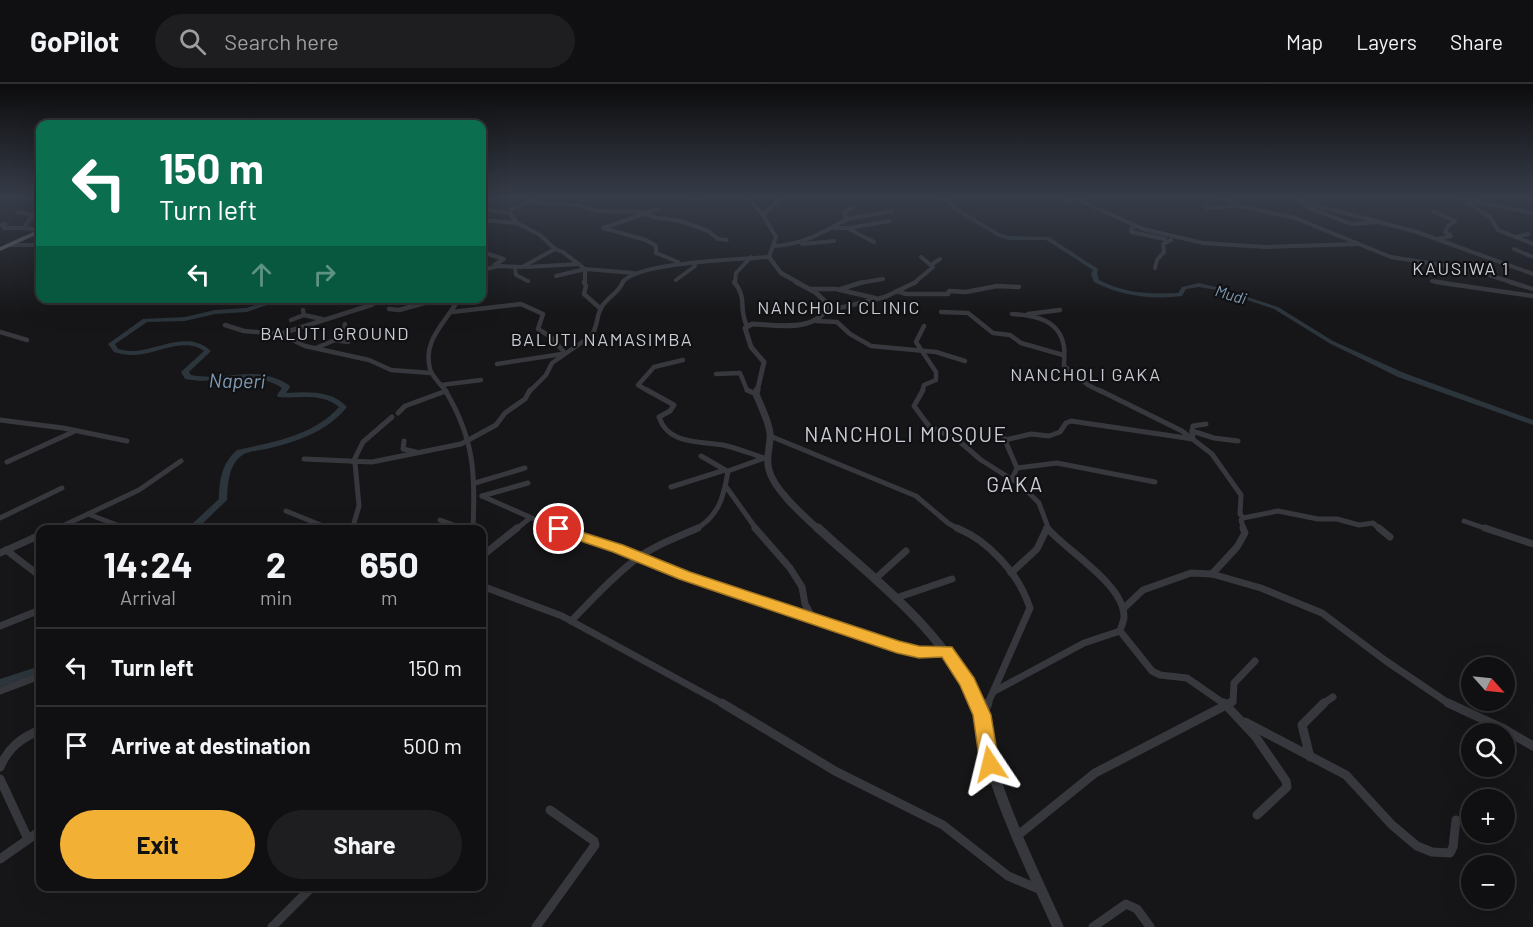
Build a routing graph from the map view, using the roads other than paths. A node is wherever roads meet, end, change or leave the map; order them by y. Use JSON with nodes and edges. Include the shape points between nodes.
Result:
{"nodes":[{"id":1,"x":29,"y":236,"type":"edge"},
{"id":2,"x":541,"y":236,"type":"edge"},
{"id":3,"x":633,"y":236,"type":"edge"},
{"id":4,"x":715,"y":236,"type":"edge"},
{"id":5,"x":776,"y":236,"type":"edge"},
{"id":6,"x":815,"y":236,"type":"edge"},
{"id":7,"x":864,"y":236,"type":"edge"},
{"id":8,"x":1153,"y":236,"type":"edge"},
{"id":9,"x":1169,"y":236,"type":"edge"},
{"id":10,"x":1339,"y":236,"type":"edge"},
{"id":11,"x":1428,"y":236,"type":"edge"},
{"id":12,"x":1449,"y":236,"type":"edge"},
{"id":13,"x":1512,"y":236,"type":"edge"},
{"id":14,"x":1521,"y":236,"type":"edge"},
{"id":15,"x":1516,"y":238,"type":"junction"},
{"id":16,"x":1178,"y":239,"type":"junction"},
{"id":17,"x":1437,"y":239,"type":"junction"},
{"id":18,"x":727,"y":240,"type":"dead end"},
{"id":19,"x":1172,"y":240,"type":"junction"},
{"id":20,"x":834,"y":241,"type":"dead end"},
{"id":21,"x":874,"y":242,"type":"dead end"},
{"id":22,"x":798,"y":244,"type":"junction"},
{"id":23,"x":1358,"y":244,"type":"junction"},
{"id":24,"x":1533,"y":244,"type":"edge"},
{"id":25,"x":10,"y":245,"type":"junction"},
{"id":26,"x":36,"y":245,"type":"edge"},
{"id":27,"x":773,"y":246,"type":"junction"},
{"id":28,"x":0,"y":249,"type":"edge"},
{"id":29,"x":555,"y":249,"type":"junction"},
{"id":30,"x":1514,"y":249,"type":"dead end"},
{"id":31,"x":486,"y":253,"type":"edge"},
{"id":32,"x":751,"y":256,"type":"junction"},
{"id":33,"x":769,"y":257,"type":"junction"},
{"id":34,"x":921,"y":257,"type":"dead end"},
{"id":35,"x":1533,"y":257,"type":"edge"},
{"id":36,"x":940,"y":259,"type":"dead end"},
{"id":37,"x":694,"y":263,"type":"junction"},
{"id":38,"x":580,"y":264,"type":"junction"},
{"id":39,"x":682,"y":264,"type":"junction"},
{"id":40,"x":932,"y":265,"type":"junction"},
{"id":41,"x":496,"y":266,"type":"junction"},
{"id":42,"x":522,"y":267,"type":"junction"},
{"id":43,"x":515,"y":268,"type":"junction"},
{"id":44,"x":1155,"y":268,"type":"dead end"},
{"id":45,"x":486,"y":269,"type":"edge"},
{"id":46,"x":585,"y":269,"type":"junction"},
{"id":47,"x":634,"y":273,"type":"junction"},
{"id":48,"x":1533,"y":274,"type":"edge"},
{"id":49,"x":556,"y":276,"type":"dead end"},
{"id":50,"x":883,"y":279,"type":"dead end"},
{"id":51,"x":676,"y":280,"type":"dead end"},
{"id":52,"x":528,"y":281,"type":"dead end"},
{"id":53,"x":1432,"y":281,"type":"dead end"},
{"id":54,"x":1019,"y":287,"type":"dead end"},
{"id":55,"x":811,"y":289,"type":"junction"},
{"id":56,"x":1533,"y":289,"type":"edge"},
{"id":57,"x":838,"y":290,"type":"junction"},
{"id":58,"x":896,"y":291,"type":"junction"},
{"id":59,"x":1533,"y":296,"type":"edge"},
{"id":60,"x":876,"y":298,"type":"junction"},
{"id":61,"x":374,"y":303,"type":"edge"},
{"id":62,"x":426,"y":303,"type":"edge"},
{"id":63,"x":456,"y":304,"type":"edge"},
{"id":64,"x":389,"y":309,"type":"dead end"},
{"id":65,"x":601,"y":309,"type":"junction"},
{"id":66,"x":827,"y":310,"type":"junction"},
{"id":67,"x":1060,"y":310,"type":"dead end"},
{"id":68,"x":452,"y":312,"type":"junction"},
{"id":69,"x":941,"y":312,"type":"dead end"},
{"id":70,"x":1012,"y":314,"type":"dead end"},
{"id":71,"x":1024,"y":315,"type":"junction"},
{"id":72,"x":323,"y":319,"type":"junction"},
{"id":73,"x":291,"y":320,"type":"dead end"},
{"id":74,"x":816,"y":321,"type":"junction"},
{"id":75,"x":345,"y":324,"type":"dead end"},
{"id":76,"x":225,"y":325,"type":"dead end"},
{"id":77,"x":747,"y":326,"type":"junction"},
{"id":78,"x":924,"y":326,"type":"dead end"},
{"id":79,"x":0,"y":332,"type":"edge"},
{"id":80,"x":280,"y":334,"type":"junction"},
{"id":81,"x":342,"y":339,"type":"junction"},
{"id":82,"x":27,"y":340,"type":"dead end"},
{"id":83,"x":348,"y":342,"type":"dead end"},
{"id":84,"x":315,"y":349,"type":"junction"},
{"id":85,"x":924,"y":351,"type":"junction"},
{"id":86,"x":563,"y":353,"type":"junction"},
{"id":87,"x":1063,"y":355,"type":"junction"},
{"id":88,"x":683,"y":360,"type":"dead end"},
{"id":89,"x":965,"y":361,"type":"dead end"},
{"id":90,"x":497,"y":364,"type":"dead end"},
{"id":91,"x":430,"y":373,"type":"junction"},
{"id":92,"x":717,"y":374,"type":"dead end"},
{"id":93,"x":481,"y":380,"type":"dead end"},
{"id":94,"x":441,"y":385,"type":"junction"},
{"id":95,"x":446,"y":391,"type":"junction"},
{"id":96,"x":756,"y":394,"type":"junction"},
{"id":97,"x":0,"y":420,"type":"edge"},
{"id":98,"x":1206,"y":424,"type":"dead end"},
{"id":99,"x":1192,"y":431,"type":"junction"},
{"id":100,"x":73,"y":432,"type":"junction"},
{"id":101,"x":770,"y":436,"type":"junction"},
{"id":102,"x":1192,"y":439,"type":"junction"},
{"id":103,"x":127,"y":441,"type":"dead end"},
{"id":104,"x":404,"y":441,"type":"dead end"},
{"id":105,"x":1238,"y":441,"type":"dead end"},
{"id":106,"x":467,"y":442,"type":"junction"},
{"id":107,"x":423,"y":453,"type":"junction"},
{"id":108,"x":701,"y":456,"type":"dead end"},
{"id":109,"x":765,"y":457,"type":"junction"},
{"id":110,"x":304,"y":459,"type":"dead end"},
{"id":111,"x":181,"y":461,"type":"dead end"},
{"id":112,"x":7,"y":462,"type":"dead end"},
{"id":113,"x":354,"y":462,"type":"junction"},
{"id":114,"x":525,"y":468,"type":"dead end"},
{"id":115,"x":1017,"y":468,"type":"junction"},
{"id":116,"x":726,"y":470,"type":"junction"},
{"id":117,"x":1155,"y":482,"type":"dead end"},
{"id":118,"x":475,"y":483,"type":"junction"},
{"id":119,"x":528,"y":483,"type":"dead end"},
{"id":120,"x":1017,"y":483,"type":"junction"},
{"id":121,"x":62,"y":488,"type":"dead end"},
{"id":122,"x":671,"y":488,"type":"dead end"},
{"id":123,"x":727,"y":488,"type":"junction"},
{"id":124,"x":482,"y":496,"type":"junction"},
{"id":125,"x":473,"y":498,"type":"junction"},
{"id":126,"x":286,"y":511,"type":"dead end"},
{"id":127,"x":88,"y":513,"type":"junction"},
{"id":128,"x":0,"y":518,"type":"edge"},
{"id":129,"x":530,"y":518,"type":"junction"},
{"id":130,"x":1243,"y":518,"type":"junction"},
{"id":131,"x":440,"y":520,"type":"dead end"},
{"id":132,"x":1464,"y":521,"type":"dead end"},
{"id":133,"x":63,"y":525,"type":"edge"},
{"id":134,"x":118,"y":525,"type":"edge"},
{"id":135,"x":321,"y":525,"type":"edge"},
{"id":136,"x":354,"y":525,"type":"edge"},
{"id":137,"x":454,"y":525,"type":"edge"},
{"id":138,"x":473,"y":525,"type":"edge"},
{"id":139,"x":1047,"y":527,"type":"junction"},
{"id":140,"x":36,"y":537,"type":"edge"},
{"id":141,"x":1390,"y":537,"type":"dead end"},
{"id":142,"x":1533,"y":544,"type":"edge"},
{"id":143,"x":906,"y":551,"type":"dead end"},
{"id":144,"x":3,"y":552,"type":"edge"},
{"id":145,"x":486,"y":553,"type":"edge"},
{"id":146,"x":638,"y":557,"type":"junction"},
{"id":147,"x":36,"y":573,"type":"edge"},
{"id":148,"x":1011,"y":573,"type":"junction"},
{"id":149,"x":1212,"y":574,"type":"junction"},
{"id":150,"x":875,"y":579,"type":"junction"},
{"id":151,"x":952,"y":579,"type":"dead end"},
{"id":152,"x":486,"y":588,"type":"edge"},
{"id":153,"x":896,"y":598,"type":"junction"},
{"id":154,"x":1124,"y":608,"type":"junction"},
{"id":155,"x":36,"y":612,"type":"edge"},
{"id":156,"x":814,"y":620,"type":"junction"},
{"id":157,"x":571,"y":621,"type":"junction"},
{"id":158,"x":0,"y":626,"type":"edge"},
{"id":159,"x":1120,"y":631,"type":"junction"},
{"id":160,"x":946,"y":651,"type":"junction"},
{"id":161,"x":1255,"y":661,"type":"dead end"},
{"id":162,"x":36,"y":678,"type":"edge"},
{"id":163,"x":0,"y":691,"type":"edge"},
{"id":164,"x":993,"y":692,"type":"junction"},
{"id":165,"x":1333,"y":697,"type":"dead end"},
{"id":166,"x":1225,"y":705,"type":"junction"},
{"id":167,"x":982,"y":715,"type":"junction"},
{"id":168,"x":1245,"y":722,"type":"junction"},
{"id":169,"x":36,"y":732,"type":"edge"},
{"id":170,"x":1533,"y":746,"type":"edge"},
{"id":171,"x":1310,"y":757,"type":"junction"},
{"id":172,"x":0,"y":767,"type":"edge"},
{"id":173,"x":0,"y":779,"type":"edge"},
{"id":174,"x":550,"y":810,"type":"dead end"},
{"id":175,"x":1257,"y":815,"type":"dead end"},
{"id":176,"x":1456,"y":820,"type":"dead end"},
{"id":177,"x":36,"y":834,"type":"edge"},
{"id":178,"x":1017,"y":836,"type":"junction"},
{"id":179,"x":28,"y":839,"type":"junction"},
{"id":180,"x":0,"y":859,"type":"edge"},
{"id":181,"x":308,"y":891,"type":"edge"},
{"id":182,"x":1042,"y":891,"type":"junction"},
{"id":183,"x":272,"y":927,"type":"edge"},
{"id":184,"x":536,"y":927,"type":"edge"},
{"id":185,"x":1058,"y":927,"type":"edge"},
{"id":186,"x":1093,"y":927,"type":"edge"},
{"id":187,"x":1150,"y":927,"type":"edge"}],
"edges":[{"from":1,"to":25,"type":"highway"},
{"from":2,"to":29,"type":"street"},
{"from":3,"to":39,"type":"street","via":[[646,240],[656,246],[656,253]]},
{"from":4,"to":18,"type":"street"},
{"from":5,"to":27,"type":"street"},
{"from":6,"to":22,"type":"street"},
{"from":7,"to":21,"type":"street"},
{"from":8,"to":19,"type":"street"},
{"from":9,"to":16,"type":"street"},
{"from":10,"to":23,"type":"street"},
{"from":11,"to":17,"type":"street"},
{"from":12,"to":17,"type":"street"},
{"from":13,"to":15,"type":"street"},
{"from":14,"to":15,"type":"street"},
{"from":15,"to":24,"type":"street"},
{"from":16,"to":19,"type":"street"},
{"from":16,"to":23,"type":"street","via":[[1281,248]]},
{"from":17,"to":48,"type":"street"},
{"from":19,"to":44,"type":"street","via":[[1163,244],[1164,252]]},
{"from":20,"to":22,"type":"street"},
{"from":22,"to":27,"type":"street"},
{"from":23,"to":56,"type":"street","via":[[1391,257],[1473,270]]},
{"from":25,"to":26,"type":"street"},
{"from":25,"to":28,"type":"highway"},
{"from":27,"to":33,"type":"street"},
{"from":29,"to":38,"type":"street"},
{"from":29,"to":42,"type":"street"},
{"from":30,"to":35,"type":"street"},
{"from":31,"to":41,"type":"street","via":[[504,259],[493,264]]},
{"from":32,"to":33,"type":"street"},
{"from":32,"to":37,"type":"street"},
{"from":32,"to":77,"type":"street","via":[[736,273],[734,282],[744,295],[743,319]]},
{"from":33,"to":55,"type":"street","via":[[781,274]]},
{"from":34,"to":40,"type":"street"},
{"from":36,"to":40,"type":"street"},
{"from":37,"to":39,"type":"street"},
{"from":37,"to":51,"type":"street"},
{"from":38,"to":42,"type":"street"},
{"from":38,"to":46,"type":"street"},
{"from":39,"to":47,"type":"street"},
{"from":40,"to":58,"type":"street","via":[[913,286]]},
{"from":41,"to":43,"type":"street"},
{"from":41,"to":45,"type":"street"},
{"from":42,"to":43,"type":"street"},
{"from":43,"to":52,"type":"street","via":[[516,275]]},
{"from":46,"to":47,"type":"street"},
{"from":46,"to":49,"type":"street"},
{"from":46,"to":65,"type":"street","via":[[584,294]]},
{"from":47,"to":65,"type":"street","via":[[623,280],[619,291]]},
{"from":50,"to":57,"type":"street"},
{"from":53,"to":59,"type":"street"},
{"from":54,"to":58,"type":"street","via":[[994,286],[948,294]]},
{"from":55,"to":57,"type":"street"},
{"from":55,"to":66,"type":"street","via":[[828,302]]},
{"from":57,"to":60,"type":"street"},
{"from":58,"to":60,"type":"street"},
{"from":60,"to":66,"type":"street"},
{"from":61,"to":72,"type":"street"},
{"from":62,"to":64,"type":"street"},
{"from":63,"to":68,"type":"street"},
{"from":65,"to":86,"type":"street","via":[[593,335]]},
{"from":66,"to":74,"type":"street"},
{"from":67,"to":71,"type":"street"},
{"from":68,"to":86,"type":"street","via":[[525,305],[543,314],[538,329],[551,337]]},
{"from":68,"to":91,"type":"street","via":[[430,341]]},
{"from":69,"to":87,"type":"street","via":[[968,314],[993,333],[1010,335],[1021,343]]},
{"from":70,"to":71,"type":"street"},
{"from":71,"to":87,"type":"street","via":[[1055,325]]},
{"from":72,"to":73,"type":"street","via":[[303,312]]},
{"from":72,"to":80,"type":"street"},
{"from":74,"to":77,"type":"street"},
{"from":74,"to":85,"type":"street","via":[[837,322],[871,346]]},
{"from":75,"to":81,"type":"street"},
{"from":76,"to":80,"type":"street"},
{"from":77,"to":96,"type":"street","via":[[749,344],[764,362]]},
{"from":78,"to":85,"type":"street","via":[[916,340]]},
{"from":79,"to":82,"type":"street"},
{"from":80,"to":84,"type":"street"},
{"from":81,"to":83,"type":"street"},
{"from":81,"to":84,"type":"street"},
{"from":84,"to":91,"type":"street","via":[[369,360],[391,370]]},
{"from":85,"to":89,"type":"street"},
{"from":85,"to":120,"type":"street","via":[[936,372],[936,380],[925,385],[915,408],[929,426],[958,441]]},
{"from":86,"to":90,"type":"street"},
{"from":86,"to":106,"type":"street","via":[[525,399],[496,425]]},
{"from":87,"to":102,"type":"street","via":[[1064,366],[1084,382]]},
{"from":88,"to":109,"type":"street","via":[[656,366],[638,385],[674,405],[659,417],[661,423],[675,437]]},
{"from":91,"to":94,"type":"street"},
{"from":92,"to":96,"type":"street","via":[[740,373],[745,388]]},
{"from":93,"to":94,"type":"street"},
{"from":94,"to":95,"type":"street"},
{"from":95,"to":106,"type":"street","via":[[464,424]]},
{"from":95,"to":113,"type":"street","via":[[405,406],[358,445]]},
{"from":96,"to":101,"type":"street"},
{"from":97,"to":100,"type":"street"},
{"from":98,"to":99,"type":"street","via":[[1192,426]]},
{"from":99,"to":102,"type":"street"},
{"from":99,"to":105,"type":"street"},
{"from":100,"to":103,"type":"street"},
{"from":100,"to":112,"type":"street"},
{"from":101,"to":109,"type":"street"},
{"from":101,"to":148,"type":"street","via":[[915,496],[953,527],[976,537]]},
{"from":102,"to":115,"type":"street","via":[[1071,421],[1049,436],[1004,438]]},
{"from":102,"to":130,"type":"street","via":[[1214,457],[1238,488]]},
{"from":104,"to":107,"type":"street","via":[[401,447],[405,450]]},
{"from":106,"to":107,"type":"street"},
{"from":106,"to":118,"type":"street"},
{"from":107,"to":113,"type":"street"},
{"from":108,"to":116,"type":"street"},
{"from":109,"to":116,"type":"street"},
{"from":109,"to":150,"type":"street","via":[[769,472],[792,505]]},
{"from":110,"to":113,"type":"street"},
{"from":111,"to":127,"type":"street","via":[[139,490]]},
{"from":113,"to":136,"type":"street","via":[[359,481]]},
{"from":114,"to":118,"type":"street"},
{"from":115,"to":117,"type":"street","via":[[1057,463]]},
{"from":115,"to":120,"type":"street","via":[[1013,475]]},
{"from":116,"to":122,"type":"street"},
{"from":116,"to":123,"type":"street"},
{"from":118,"to":125,"type":"street"},
{"from":119,"to":124,"type":"street"},
{"from":120,"to":139,"type":"street","via":[[1038,501]]},
{"from":121,"to":128,"type":"street"},
{"from":123,"to":146,"type":"street","via":[[722,506],[710,520]]},
{"from":123,"to":156,"type":"street","via":[[790,568]]},
{"from":124,"to":125,"type":"street"},
{"from":124,"to":129,"type":"street"},
{"from":125,"to":138,"type":"street"},
{"from":126,"to":135,"type":"street"},
{"from":127,"to":133,"type":"street"},
{"from":127,"to":134,"type":"street"},
{"from":129,"to":145,"type":"street"},
{"from":129,"to":146,"type":"street"},
{"from":130,"to":141,"type":"street","via":[[1278,511],[1359,525],[1373,523]]},
{"from":130,"to":149,"type":"street","via":[[1242,540]]},
{"from":131,"to":137,"type":"street"},
{"from":132,"to":142,"type":"street"},
{"from":139,"to":148,"type":"street","via":[[1040,549],[1020,561]]},
{"from":139,"to":154,"type":"street","via":[[1101,577]]},
{"from":140,"to":144,"type":"street"},
{"from":143,"to":150,"type":"street"},
{"from":144,"to":147,"type":"street"},
{"from":146,"to":156,"type":"street"},
{"from":146,"to":157,"type":"street"},
{"from":148,"to":164,"type":"street","via":[[1026,592],[1030,608]]},
{"from":149,"to":154,"type":"street","via":[[1191,573],[1155,585],[1137,594]]},
{"from":149,"to":170,"type":"street","via":[[1261,588],[1322,613],[1447,703]]},
{"from":150,"to":153,"type":"street"},
{"from":151,"to":153,"type":"street"},
{"from":152,"to":157,"type":"street"},
{"from":153,"to":160,"type":"street"},
{"from":154,"to":159,"type":"street"},
{"from":155,"to":158,"type":"street"},
{"from":156,"to":160,"type":"street","via":[[897,647],[919,652]]},
{"from":157,"to":182,"type":"street","via":[[753,720],[835,771],[943,825],[1008,876]]},
{"from":159,"to":164,"type":"street","via":[[1084,643]]},
{"from":159,"to":166,"type":"street","via":[[1155,673],[1184,676]]},
{"from":160,"to":167,"type":"street"},
{"from":161,"to":166,"type":"street","via":[[1234,683],[1233,702]]},
{"from":162,"to":163,"type":"street"},
{"from":164,"to":167,"type":"street"},
{"from":165,"to":171,"type":"street","via":[[1302,725]]},
{"from":166,"to":168,"type":"street"},
{"from":166,"to":178,"type":"street","via":[[1095,773]]},
{"from":167,"to":178,"type":"street","via":[[990,764]]},
{"from":168,"to":171,"type":"street"},
{"from":168,"to":175,"type":"street","via":[[1287,787]]},
{"from":169,"to":172,"type":"street","via":[[8,750]]},
{"from":171,"to":176,"type":"street","via":[[1357,784],[1395,829],[1423,849],[1450,852]]},
{"from":173,"to":179,"type":"street"},
{"from":174,"to":184,"type":"street","via":[[595,844]]},
{"from":177,"to":179,"type":"street"},
{"from":178,"to":182,"type":"street"},
{"from":179,"to":180,"type":"street"},
{"from":181,"to":183,"type":"street"},
{"from":182,"to":185,"type":"street"},
{"from":186,"to":187,"type":"street","via":[[1126,904],[1137,909]]}]}
